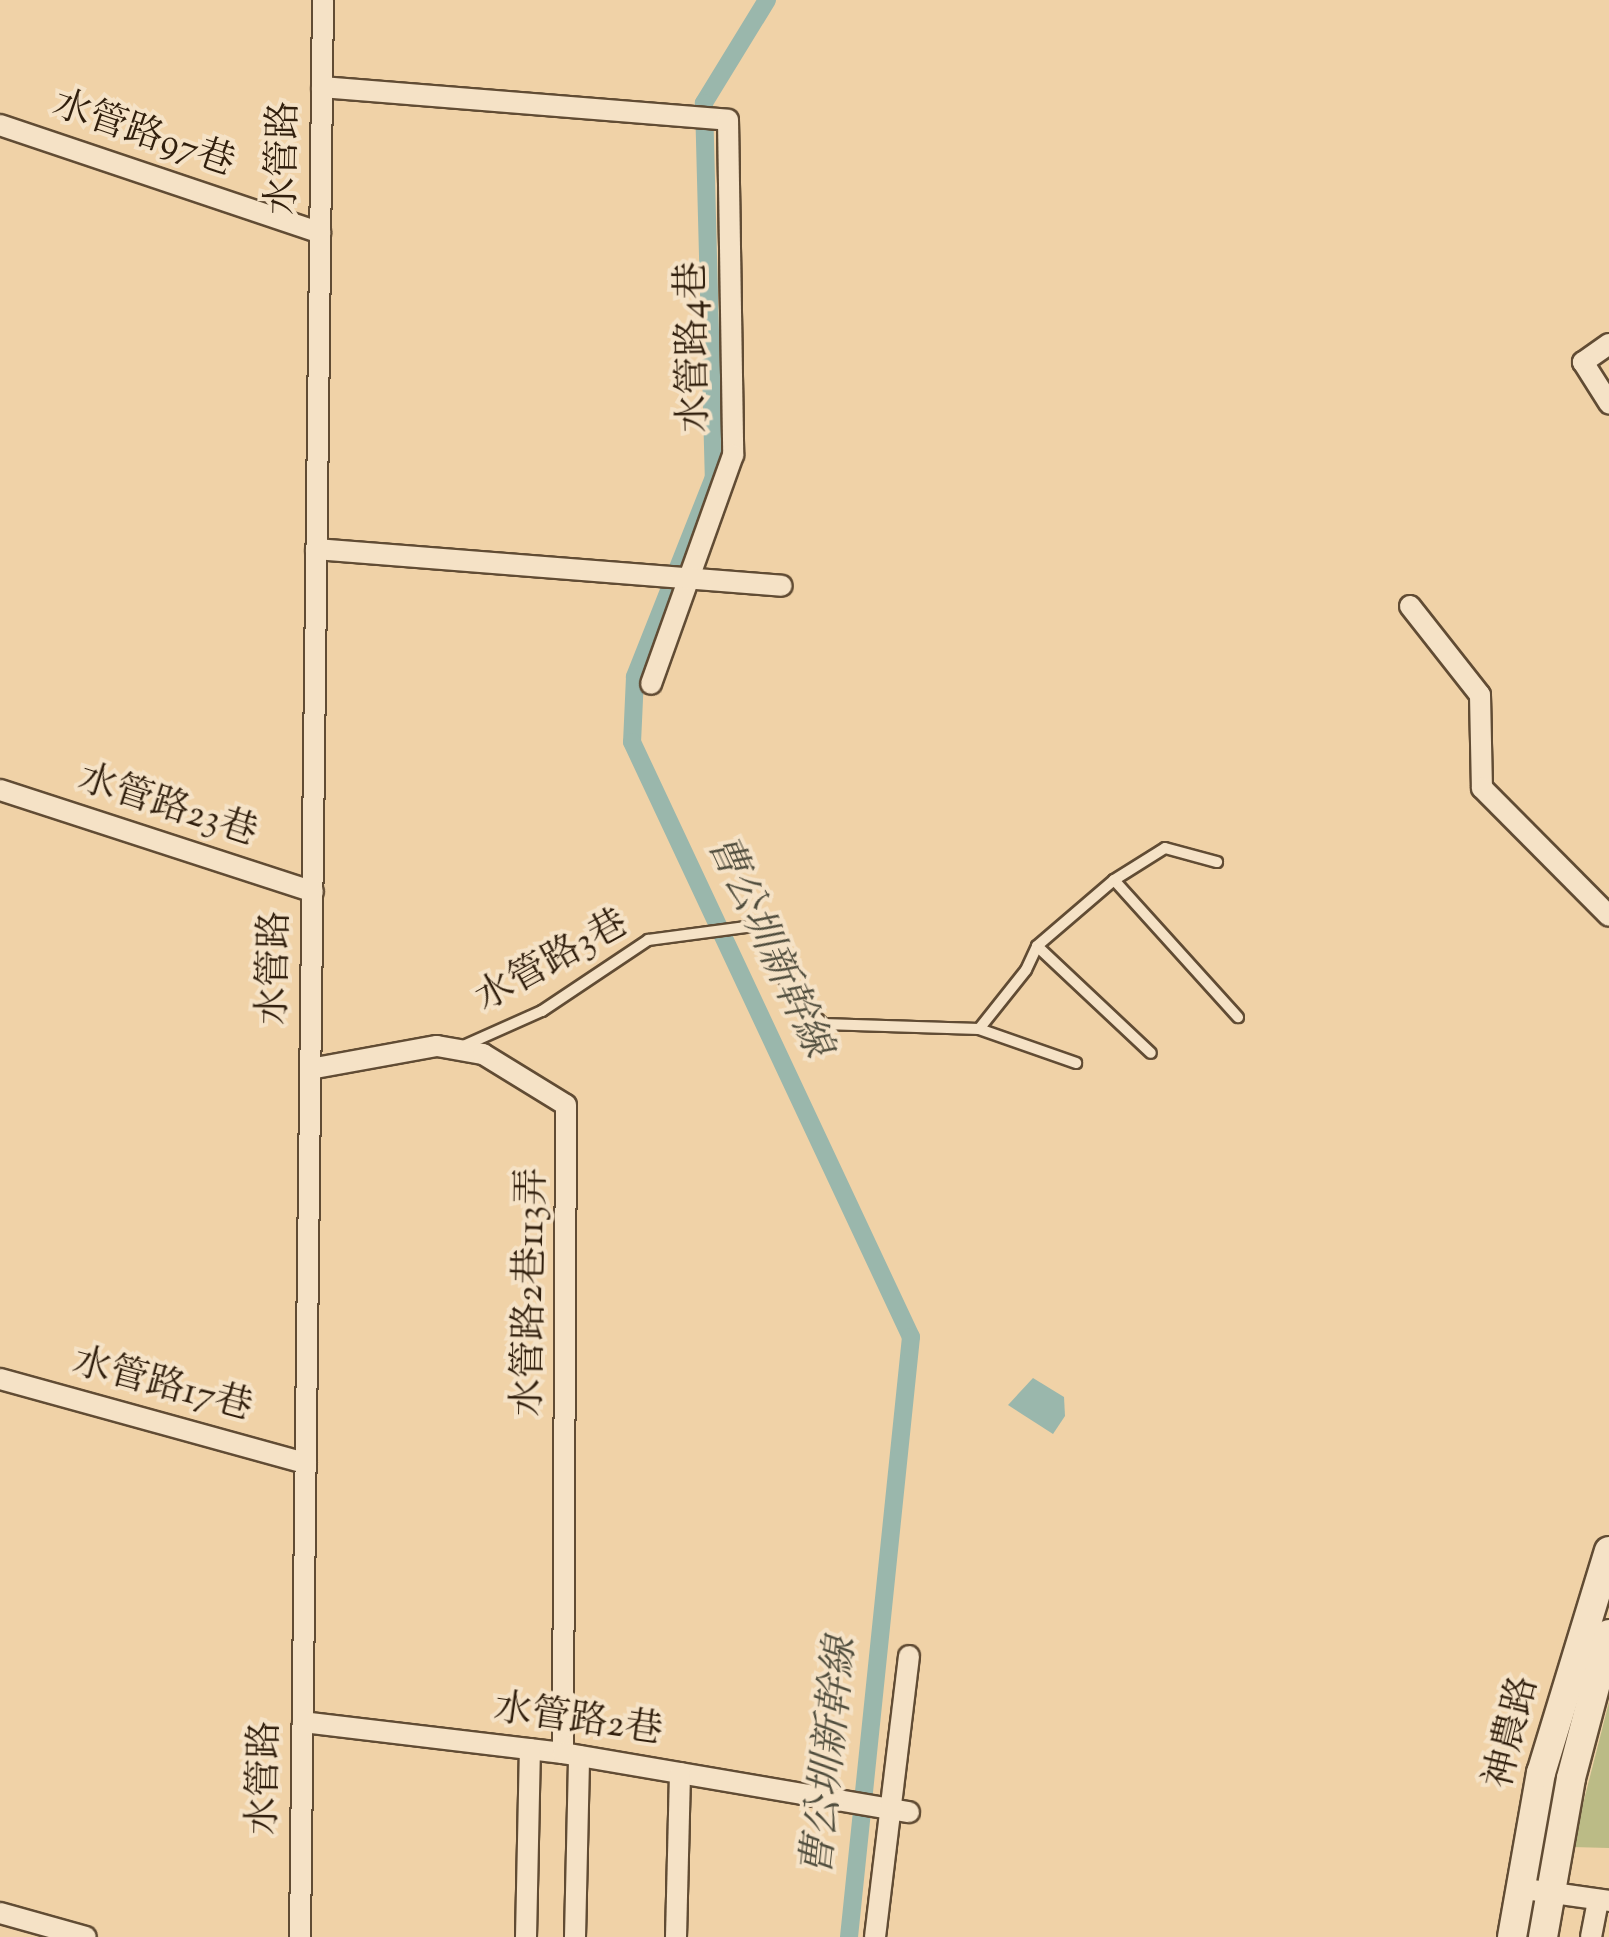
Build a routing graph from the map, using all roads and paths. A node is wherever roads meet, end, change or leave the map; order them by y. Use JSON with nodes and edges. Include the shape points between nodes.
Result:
{"nodes":[{"id":1,"x":323,"y":0,"type":"edge"},
{"id":2,"x":322,"y":87,"type":"junction"},
{"id":3,"x":0,"y":126,"type":"edge"},
{"id":4,"x":320,"y":233,"type":"junction"},
{"id":5,"x":1609,"y":344,"type":"edge"},
{"id":6,"x":1609,"y":403,"type":"edge"},
{"id":7,"x":316,"y":549,"type":"junction"},
{"id":8,"x":687,"y":576,"type":"junction"},
{"id":9,"x":782,"y":586,"type":"dead end"},
{"id":10,"x":1410,"y":606,"type":"dead end"},
{"id":11,"x":651,"y":684,"type":"dead end"},
{"id":12,"x":0,"y":790,"type":"edge"},
{"id":13,"x":1217,"y":862,"type":"dead end"},
{"id":14,"x":1114,"y":880,"type":"junction"},
{"id":15,"x":312,"y":892,"type":"junction"},
{"id":16,"x":1609,"y":916,"type":"edge"},
{"id":17,"x":1037,"y":946,"type":"junction"},
{"id":18,"x":1238,"y":1016,"type":"dead end"},
{"id":19,"x":979,"y":1029,"type":"junction"},
{"id":20,"x":456,"y":1049,"type":"junction"},
{"id":21,"x":1151,"y":1053,"type":"dead end"},
{"id":22,"x":1076,"y":1063,"type":"dead end"},
{"id":23,"x":310,"y":1068,"type":"junction"},
{"id":24,"x":0,"y":1379,"type":"edge"},
{"id":25,"x":306,"y":1463,"type":"junction"},
{"id":26,"x":1609,"y":1551,"type":"edge"},
{"id":27,"x":1609,"y":1634,"type":"edge"},
{"id":28,"x":909,"y":1656,"type":"dead end"},
{"id":29,"x":303,"y":1722,"type":"junction"},
{"id":30,"x":530,"y":1749,"type":"junction"},
{"id":31,"x":571,"y":1754,"type":"junction"},
{"id":32,"x":680,"y":1773,"type":"junction"},
{"id":33,"x":895,"y":1810,"type":"junction"},
{"id":34,"x":1518,"y":1888,"type":"junction"},
{"id":35,"x":1549,"y":1896,"type":"junction"},
{"id":36,"x":1604,"y":1900,"type":"edge"},
{"id":37,"x":0,"y":1913,"type":"edge"},
{"id":38,"x":86,"y":1937,"type":"edge"},
{"id":39,"x":300,"y":1937,"type":"edge"},
{"id":40,"x":526,"y":1937,"type":"edge"},
{"id":41,"x":575,"y":1937,"type":"edge"},
{"id":42,"x":676,"y":1937,"type":"edge"},
{"id":43,"x":875,"y":1937,"type":"edge"},
{"id":44,"x":1512,"y":1937,"type":"edge"},
{"id":45,"x":1543,"y":1937,"type":"edge"},
{"id":46,"x":1590,"y":1937,"type":"edge"}],
"edges":[{"from":1,"to":2,"type":"street","name":"水管路"},
{"from":2,"to":4,"type":"street","name":"水管路"},
{"from":2,"to":8,"type":"street","name":"水管路4巷","via":[[724,118],[730,125],[733,455]]},
{"from":3,"to":4,"type":"street","name":"水管路97巷"},
{"from":4,"to":7,"type":"street","name":"水管路"},
{"from":5,"to":6,"type":"street","via":[[1583,362]]},
{"from":7,"to":8,"type":"street"},
{"from":7,"to":15,"type":"street","name":"水管路"},
{"from":8,"to":9,"type":"street"},
{"from":8,"to":11,"type":"street","name":"水管路4巷"},
{"from":10,"to":16,"type":"street","via":[[1480,695],[1482,788]]},
{"from":12,"to":15,"type":"street","name":"水管路23巷"},
{"from":13,"to":14,"type":"lane","via":[[1165,848]]},
{"from":14,"to":17,"type":"lane"},
{"from":14,"to":18,"type":"lane"},
{"from":15,"to":23,"type":"street","name":"水管路"},
{"from":17,"to":19,"type":"lane"},
{"from":17,"to":21,"type":"lane"},
{"from":19,"to":20,"type":"lane","name":"水管路3巷","via":[[824,1024],[788,990],[758,925],[648,940],[542,1011]]},
{"from":19,"to":22,"type":"lane"},
{"from":20,"to":23,"type":"street","name":"水管路2巷113弄","via":[[437,1046]]},
{"from":20,"to":31,"type":"street","name":"水管路2巷113弄","via":[[482,1054],[555,1096],[570,1122]]},
{"from":23,"to":25,"type":"street","name":"水管路"},
{"from":24,"to":25,"type":"street","name":"水管路17巷"},
{"from":25,"to":29,"type":"street","name":"水管路"},
{"from":26,"to":34,"type":"street","name":"神農路","via":[[1563,1690]]},
{"from":27,"to":35,"type":"street","name":"神農路","via":[[1570,1778]]},
{"from":28,"to":33,"type":"street"},
{"from":29,"to":30,"type":"street","name":"水管路2巷"},
{"from":29,"to":39,"type":"street","name":"水管路"},
{"from":30,"to":31,"type":"street","name":"水管路2巷"},
{"from":30,"to":40,"type":"street"},
{"from":31,"to":32,"type":"street","name":"水管路2巷"},
{"from":31,"to":41,"type":"street","name":"水管路2巷113弄"},
{"from":32,"to":33,"type":"street","name":"水管路2巷"},
{"from":32,"to":42,"type":"street"},
{"from":33,"to":43,"type":"street"},
{"from":34,"to":35,"type":"street"},
{"from":34,"to":44,"type":"street","name":"神農路"},
{"from":35,"to":36,"type":"street"},
{"from":35,"to":45,"type":"street","name":"神農路"},
{"from":36,"to":46,"type":"street"},
{"from":37,"to":38,"type":"street"}]}
